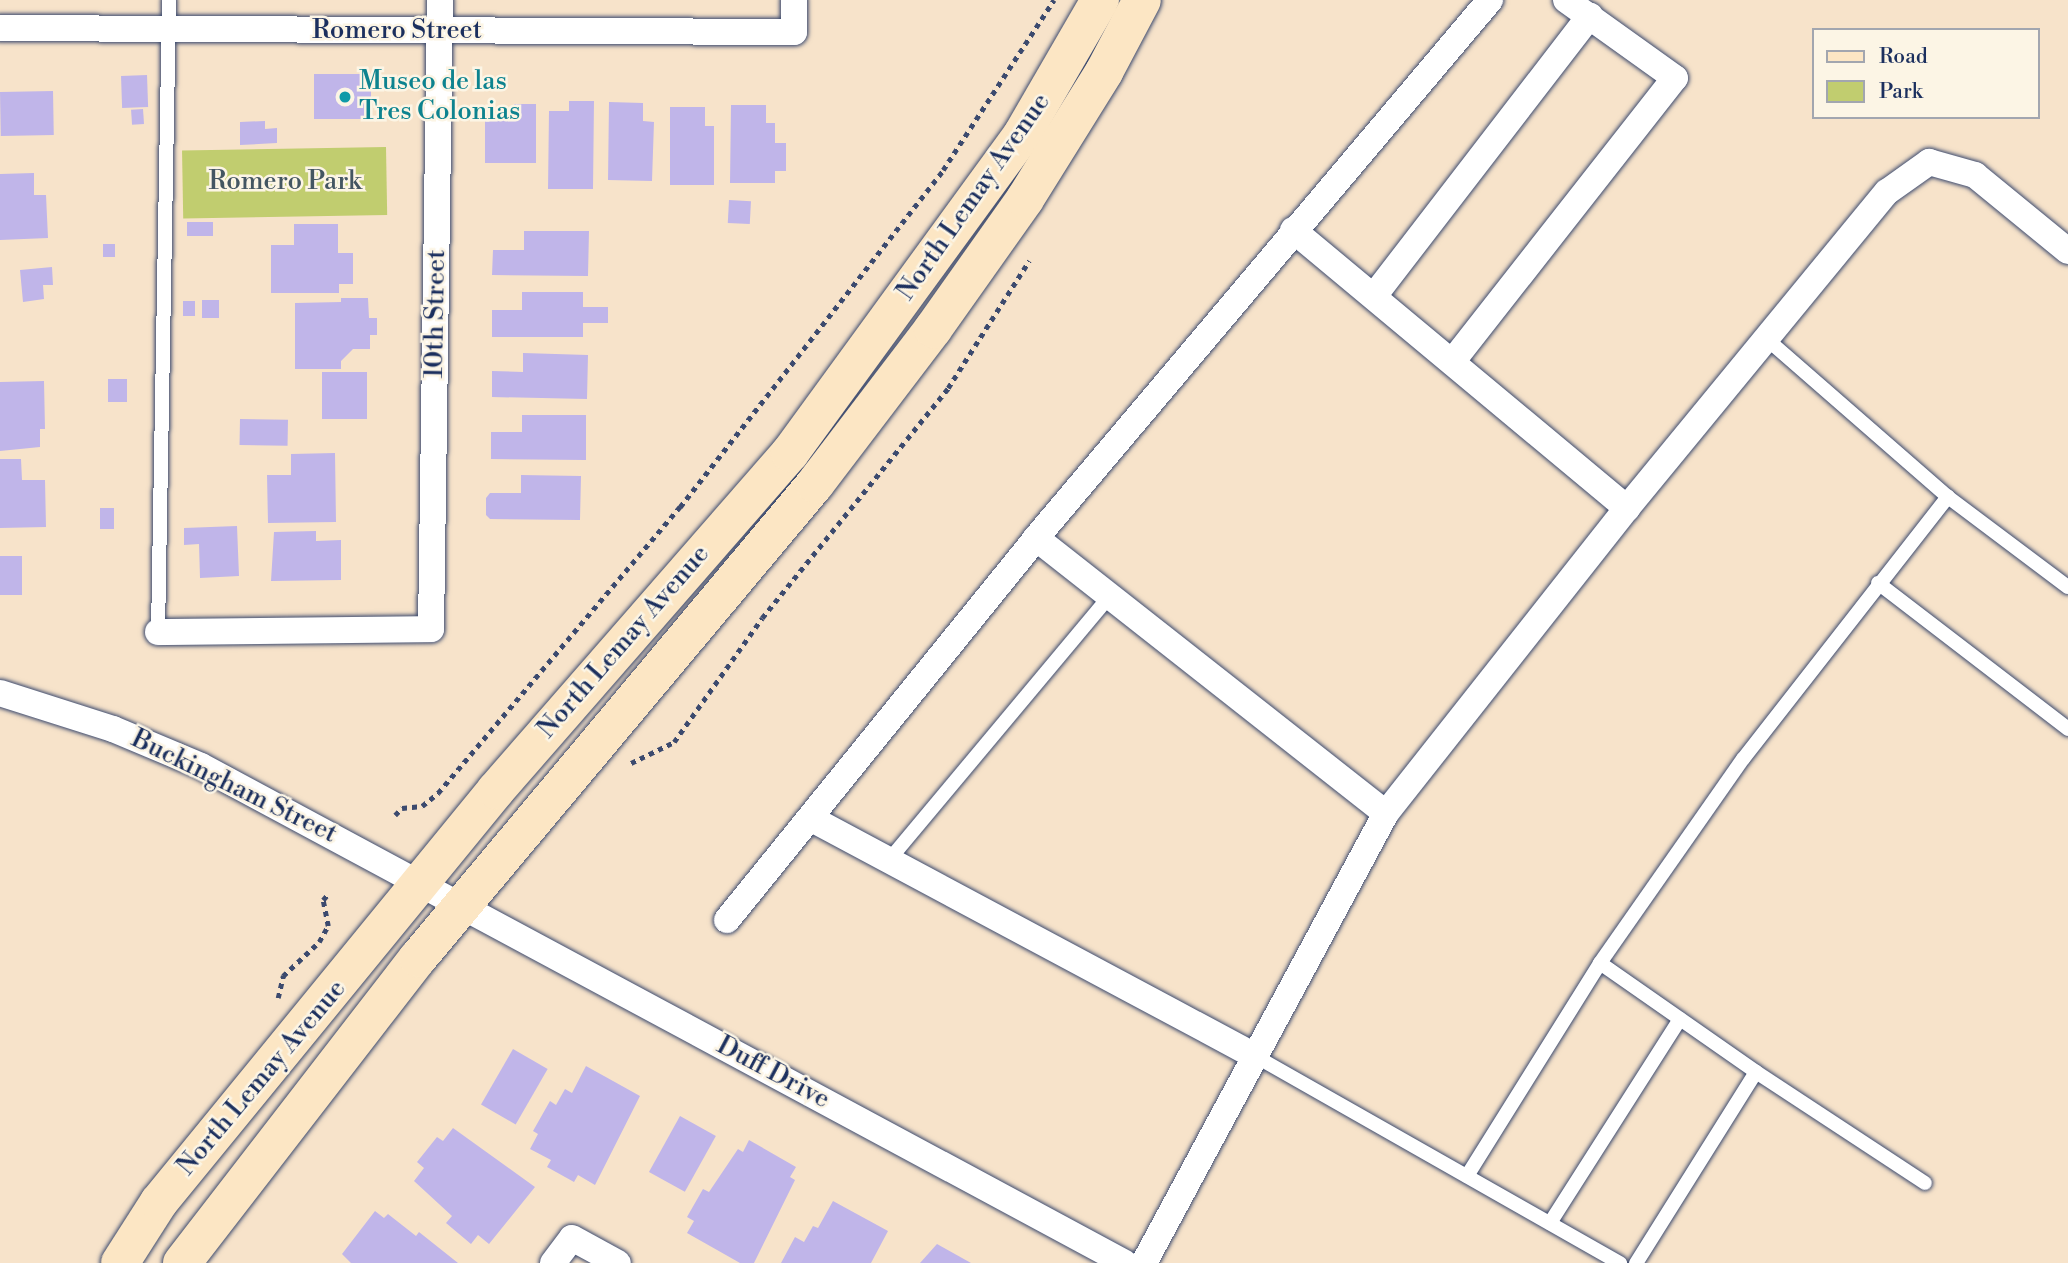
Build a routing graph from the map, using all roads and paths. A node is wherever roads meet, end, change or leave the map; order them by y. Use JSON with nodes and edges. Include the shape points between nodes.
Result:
{"nodes":[{"id":1,"x":169,"y":0,"type":"edge"},
{"id":2,"x":440,"y":0,"type":"edge"},
{"id":3,"x":794,"y":0,"type":"edge"},
{"id":4,"x":1054,"y":0,"type":"edge"},
{"id":5,"x":1100,"y":0,"type":"edge"},
{"id":6,"x":1142,"y":0,"type":"edge"},
{"id":7,"x":1490,"y":0,"type":"edge"},
{"id":8,"x":1566,"y":0,"type":"edge"},
{"id":9,"x":1590,"y":16,"type":"junction"},
{"id":10,"x":0,"y":28,"type":"edge"},
{"id":11,"x":169,"y":29,"type":"junction"},
{"id":12,"x":440,"y":31,"type":"junction"},
{"id":13,"x":1293,"y":230,"type":"junction"},
{"id":14,"x":2068,"y":251,"type":"edge"},
{"id":15,"x":1374,"y":296,"type":"junction"},
{"id":16,"x":1766,"y":338,"type":"junction"},
{"id":17,"x":1452,"y":362,"type":"junction"},
{"id":18,"x":1948,"y":496,"type":"junction"},
{"id":19,"x":1627,"y":508,"type":"junction"},
{"id":20,"x":1036,"y":538,"type":"junction"},
{"id":21,"x":1878,"y":583,"type":"junction"},
{"id":22,"x":2068,"y":587,"type":"edge"},
{"id":23,"x":1111,"y":596,"type":"junction"},
{"id":24,"x":158,"y":632,"type":"joint"},
{"id":25,"x":0,"y":693,"type":"edge"},
{"id":26,"x":2068,"y":729,"type":"edge"},
{"id":27,"x":1387,"y":813,"type":"junction"},
{"id":28,"x":395,"y":815,"type":"dead end"},
{"id":29,"x":810,"y":818,"type":"junction"},
{"id":30,"x":889,"y":860,"type":"junction"},
{"id":31,"x":421,"y":885,"type":"junction"},
{"id":32,"x":328,"y":894,"type":"dead end"},
{"id":33,"x":461,"y":907,"type":"junction"},
{"id":34,"x":727,"y":920,"type":"dead end"},
{"id":35,"x":1600,"y":963,"type":"junction"},
{"id":36,"x":283,"y":976,"type":"dead end"},
{"id":37,"x":1680,"y":1019,"type":"junction"},
{"id":38,"x":1255,"y":1056,"type":"junction"},
{"id":39,"x":1756,"y":1072,"type":"junction"},
{"id":40,"x":1467,"y":1176,"type":"junction"},
{"id":41,"x":1925,"y":1183,"type":"dead end"},
{"id":42,"x":1550,"y":1223,"type":"junction"},
{"id":43,"x":120,"y":1263,"type":"edge"},
{"id":44,"x":182,"y":1263,"type":"edge"},
{"id":45,"x":553,"y":1263,"type":"edge"},
{"id":46,"x":618,"y":1263,"type":"edge"},
{"id":47,"x":1125,"y":1263,"type":"edge"},
{"id":48,"x":1144,"y":1263,"type":"edge"},
{"id":49,"x":1620,"y":1263,"type":"edge"},
{"id":50,"x":1636,"y":1263,"type":"edge"}],
"edges":[{"from":1,"to":11,"type":"lane"},
{"from":2,"to":12,"type":"street","name":"10th Street"},
{"from":3,"to":12,"type":"street","name":"Romero Street","via":[[794,32]]},
{"from":4,"to":28,"type":"path","via":[[943,170],[680,507],[438,793],[422,806],[402,808]]},
{"from":5,"to":31,"type":"main road","name":"North Lemay Avenue","via":[[1023,133],[790,453],[589,679]]},
{"from":6,"to":33,"type":"main road","name":"North Lemay Avenue","via":[[1104,72],[1025,198],[933,329],[815,484]]},
{"from":7,"to":13,"type":"street"},
{"from":8,"to":9,"type":"street"},
{"from":9,"to":15,"type":"street"},
{"from":9,"to":17,"type":"street","via":[[1675,78]]},
{"from":10,"to":11,"type":"street","name":"Romero Street"},
{"from":11,"to":12,"type":"street","name":"Romero Street"},
{"from":11,"to":24,"type":"lane"},
{"from":12,"to":24,"type":"street","name":"10th Street","via":[[431,629]]},
{"from":13,"to":15,"type":"street"},
{"from":13,"to":20,"type":"street"},
{"from":14,"to":16,"type":"street","via":[[1975,175],[1929,162],[1887,192]]},
{"from":15,"to":17,"type":"street"},
{"from":16,"to":18,"type":"lane"},
{"from":16,"to":19,"type":"street"},
{"from":17,"to":19,"type":"street"},
{"from":18,"to":21,"type":"lane"},
{"from":18,"to":22,"type":"lane"},
{"from":19,"to":27,"type":"street"},
{"from":20,"to":23,"type":"street"},
{"from":20,"to":29,"type":"street"},
{"from":21,"to":26,"type":"lane"},
{"from":21,"to":35,"type":"lane","via":[[1743,759]]},
{"from":23,"to":27,"type":"street"},
{"from":23,"to":30,"type":"lane"},
{"from":25,"to":31,"type":"street","name":"Buckingham Street","via":[[113,729],[201,766]]},
{"from":27,"to":38,"type":"street"},
{"from":29,"to":30,"type":"street"},
{"from":29,"to":34,"type":"street"},
{"from":30,"to":38,"type":"street"},
{"from":31,"to":33,"type":"street","name":"Duff Drive"},
{"from":31,"to":43,"type":"main road","name":"North Lemay Avenue","via":[[159,1202]]},
{"from":32,"to":36,"type":"path","via":[[323,900],[328,926]]},
{"from":33,"to":44,"type":"main road","name":"North Lemay Avenue"},
{"from":33,"to":47,"type":"street","name":"Duff Drive"},
{"from":35,"to":37,"type":"lane"},
{"from":35,"to":40,"type":"lane"},
{"from":37,"to":39,"type":"lane"},
{"from":37,"to":42,"type":"lane"},
{"from":38,"to":40,"type":"lane"},
{"from":38,"to":48,"type":"street"},
{"from":39,"to":41,"type":"lane"},
{"from":39,"to":50,"type":"lane"},
{"from":40,"to":42,"type":"lane"},
{"from":42,"to":49,"type":"lane"},
{"from":45,"to":46,"type":"street","via":[[572,1238]]}]}
